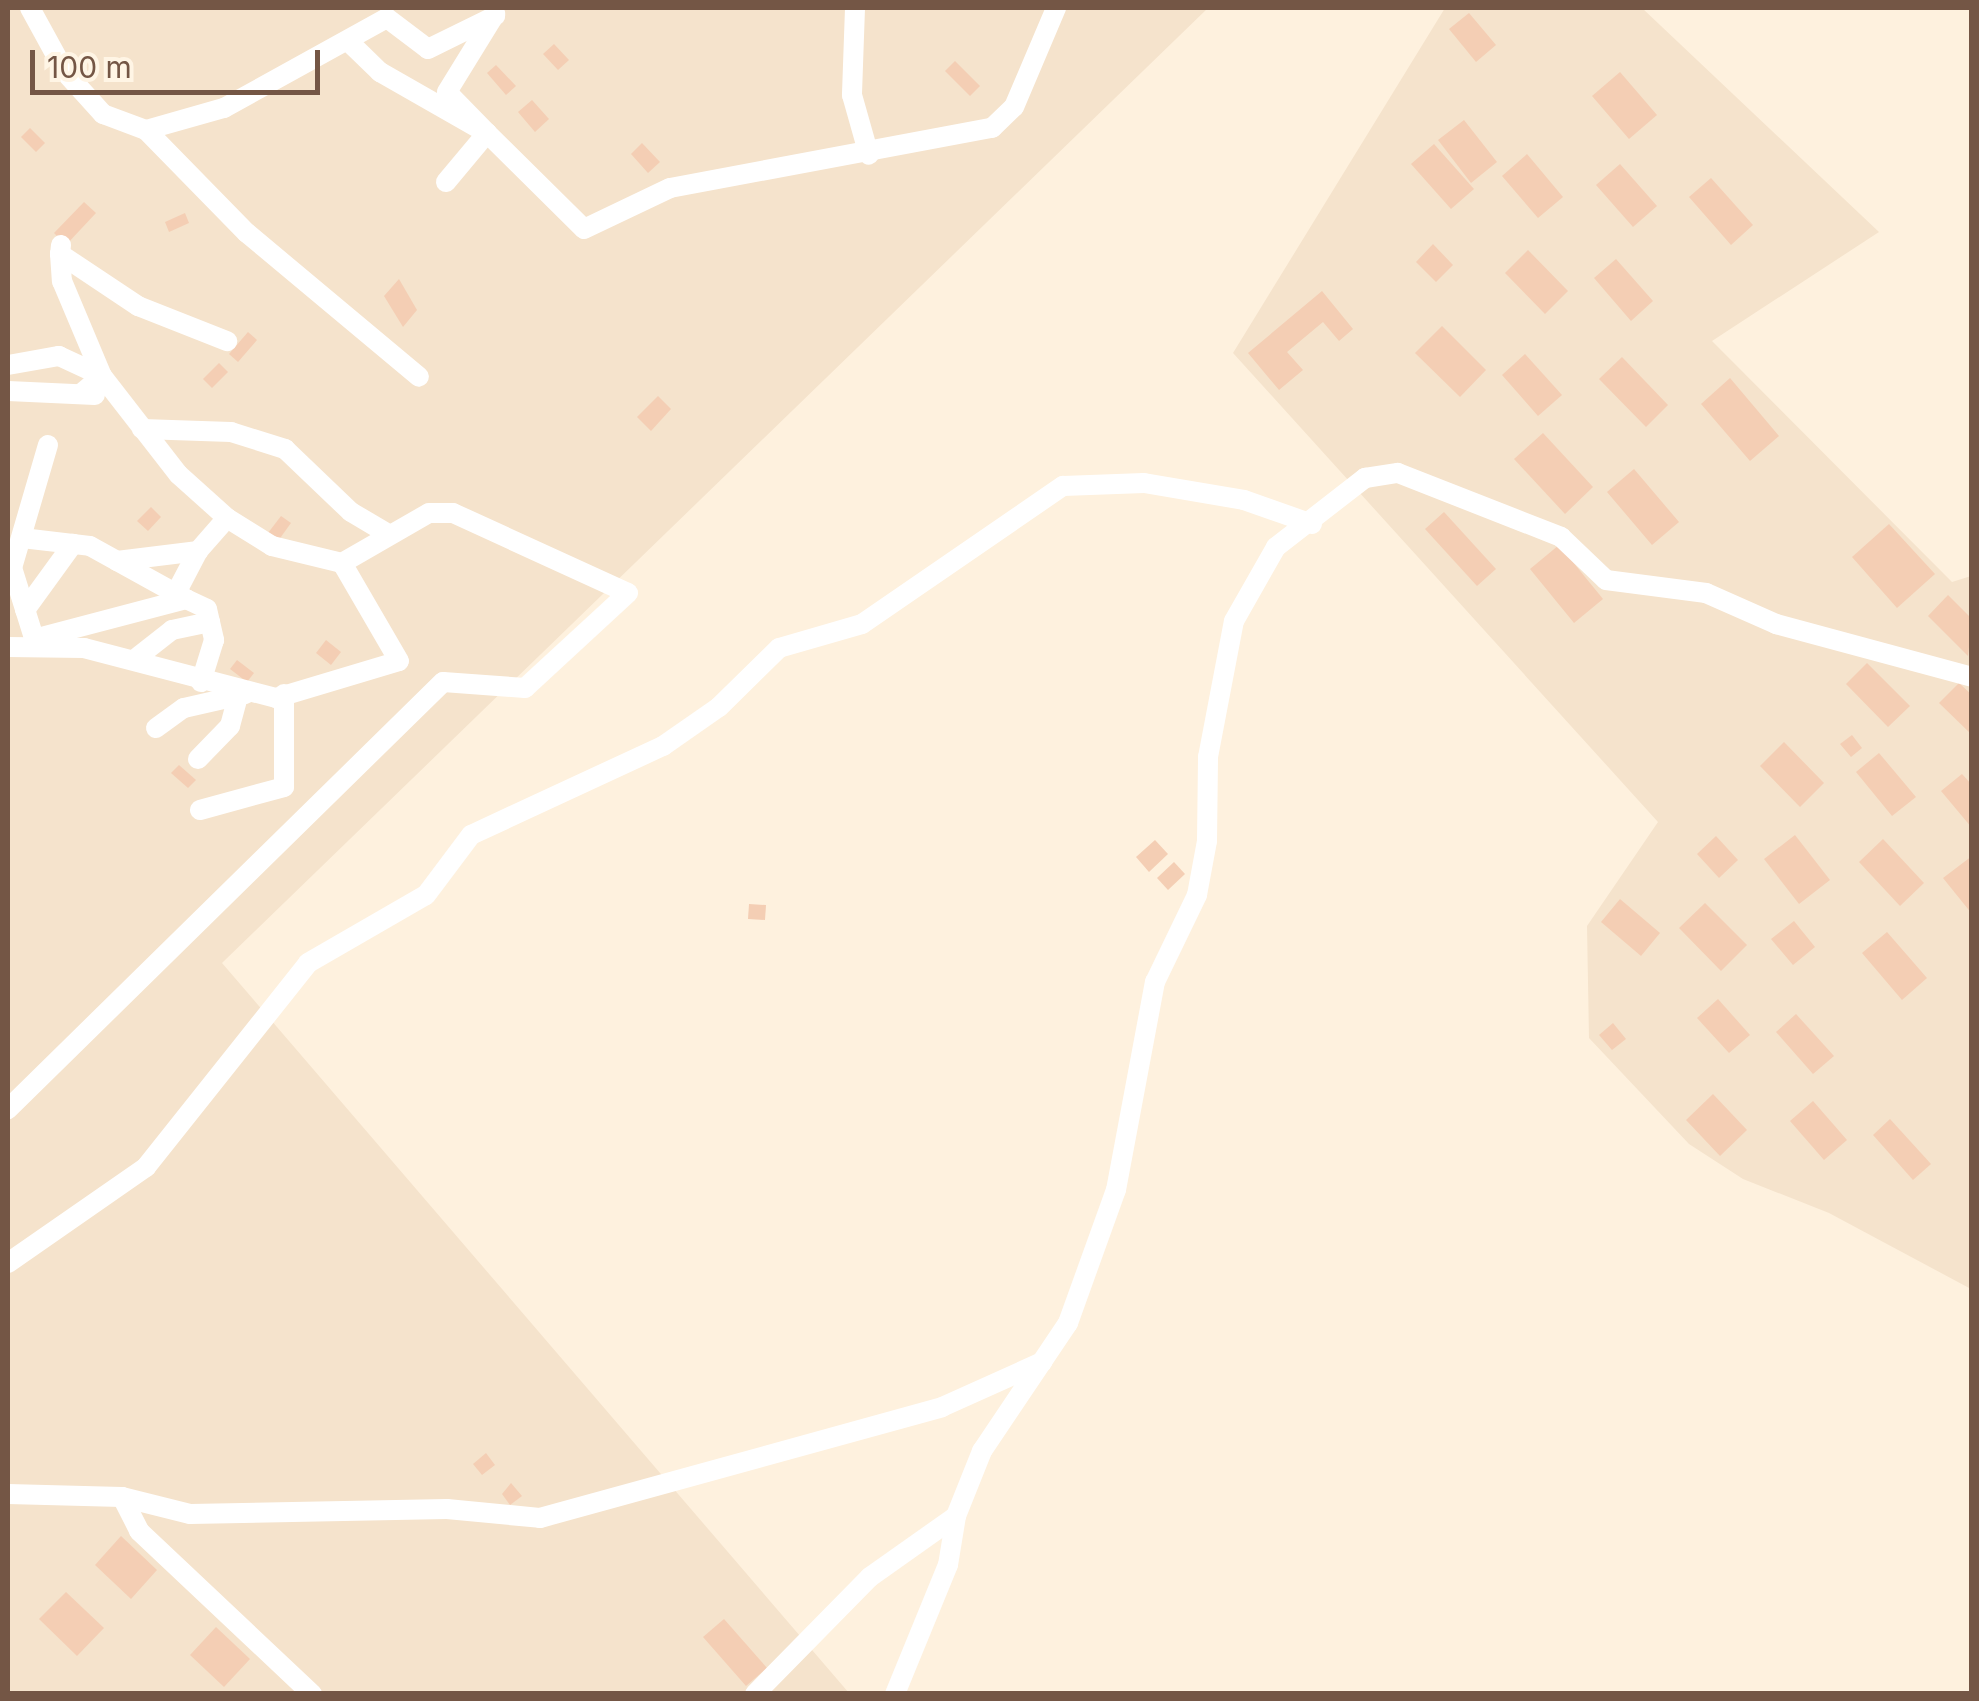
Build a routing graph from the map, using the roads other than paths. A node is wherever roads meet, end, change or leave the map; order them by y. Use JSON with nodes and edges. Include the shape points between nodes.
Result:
{"nodes":[{"id":1,"x":30,"y":8,"type":"edge"},
{"id":2,"x":855,"y":8,"type":"edge"},
{"id":3,"x":1056,"y":8,"type":"edge"},
{"id":4,"x":495,"y":12,"type":"edge"},
{"id":5,"x":348,"y":41,"type":"junction"},
{"id":6,"x":146,"y":130,"type":"junction"},
{"id":7,"x":487,"y":133,"type":"junction"},
{"id":8,"x":869,"y":155,"type":"junction"},
{"id":9,"x":446,"y":182,"type":"dead end"},
{"id":10,"x":227,"y":341,"type":"dead end"},
{"id":11,"x":8,"y":365,"type":"edge"},
{"id":12,"x":102,"y":376,"type":"junction"},
{"id":13,"x":419,"y":377,"type":"dead end"},
{"id":14,"x":8,"y":391,"type":"edge"},
{"id":15,"x":83,"y":392,"type":"junction"},
{"id":16,"x":119,"y":400,"type":"junction"},
{"id":17,"x":142,"y":429,"type":"junction"},
{"id":18,"x":48,"y":445,"type":"dead end"},
{"id":19,"x":227,"y":518,"type":"junction"},
{"id":20,"x":1312,"y":524,"type":"junction"},
{"id":21,"x":388,"y":534,"type":"junction"},
{"id":22,"x":22,"y":538,"type":"junction"},
{"id":23,"x":73,"y":544,"type":"junction"},
{"id":24,"x":198,"y":551,"type":"junction"},
{"id":25,"x":118,"y":561,"type":"junction"},
{"id":26,"x":342,"y":563,"type":"junction"},
{"id":27,"x":181,"y":596,"type":"junction"},
{"id":28,"x":26,"y":610,"type":"junction"},
{"id":29,"x":210,"y":622,"type":"junction"},
{"id":30,"x":34,"y":638,"type":"junction"},
{"id":31,"x":8,"y":646,"type":"edge"},
{"id":32,"x":135,"y":659,"type":"junction"},
{"id":33,"x":1972,"y":677,"type":"edge"},
{"id":34,"x":201,"y":682,"type":"junction"},
{"id":35,"x":245,"y":694,"type":"junction"},
{"id":36,"x":284,"y":694,"type":"junction"},
{"id":37,"x":156,"y":728,"type":"dead end"},
{"id":38,"x":198,"y":760,"type":"dead end"},
{"id":39,"x":200,"y":810,"type":"dead end"},
{"id":40,"x":8,"y":1108,"type":"edge"},
{"id":41,"x":8,"y":1264,"type":"edge"},
{"id":42,"x":1047,"y":1360,"type":"junction"},
{"id":43,"x":8,"y":1494,"type":"edge"},
{"id":44,"x":122,"y":1497,"type":"junction"},
{"id":45,"x":956,"y":1516,"type":"junction"},
{"id":46,"x":312,"y":1694,"type":"edge"},
{"id":47,"x":755,"y":1694,"type":"edge"},
{"id":48,"x":895,"y":1694,"type":"edge"}],
"edges":[{"from":1,"to":6,"type":"street","via":[[65,72],[103,114]]},
{"from":2,"to":8,"type":"street","via":[[852,95]]},
{"from":3,"to":8,"type":"street","via":[[1014,107],[992,128]]},
{"from":4,"to":5,"type":"street","via":[[428,49],[387,18]]},
{"from":4,"to":7,"type":"street","via":[[448,92]]},
{"from":5,"to":6,"type":"street","via":[[224,108]]},
{"from":5,"to":7,"type":"street","via":[[380,72]]},
{"from":6,"to":13,"type":"street","via":[[261,246]]},
{"from":7,"to":8,"type":"street","via":[[584,229],[670,188]]},
{"from":7,"to":9,"type":"street"},
{"from":10,"to":12,"type":"street","via":[[138,306],[61,250],[62,281]]},
{"from":11,"to":12,"type":"street","via":[[59,356]]},
{"from":12,"to":15,"type":"street"},
{"from":12,"to":16,"type":"street"},
{"from":14,"to":15,"type":"street"},
{"from":15,"to":16,"type":"street"},
{"from":16,"to":17,"type":"street"},
{"from":17,"to":19,"type":"street"},
{"from":17,"to":21,"type":"street","via":[[232,432],[286,449],[352,512]]},
{"from":18,"to":22,"type":"street"},
{"from":19,"to":24,"type":"street"},
{"from":19,"to":26,"type":"street","via":[[272,546]]},
{"from":20,"to":33,"type":"street","via":[[1365,478],[1398,473],[1562,537],[1606,580],[1706,594],[1776,624]]},
{"from":20,"to":41,"type":"street","via":[[1244,500],[1160,486],[1063,486],[862,624],[778,648],[719,707],[664,746],[471,835],[426,895],[308,963],[146,1168]]},
{"from":20,"to":42,"type":"street","via":[[1276,547],[1234,621],[1210,743],[1197,895],[1155,982],[1116,1190]]},
{"from":21,"to":26,"type":"street","via":[[374,550]]},
{"from":21,"to":40,"type":"street","via":[[428,513],[453,514],[628,594],[524,688],[443,682]]},
{"from":22,"to":23,"type":"street"},
{"from":22,"to":28,"type":"street","via":[[12,568]]},
{"from":23,"to":25,"type":"street"},
{"from":23,"to":28,"type":"street"},
{"from":24,"to":25,"type":"street"},
{"from":24,"to":27,"type":"street"},
{"from":25,"to":27,"type":"street"},
{"from":26,"to":36,"type":"street","via":[[399,661]]},
{"from":27,"to":29,"type":"street","via":[[207,609]]},
{"from":27,"to":30,"type":"street"},
{"from":28,"to":30,"type":"street"},
{"from":29,"to":32,"type":"street","via":[[172,630]]},
{"from":29,"to":34,"type":"street","via":[[214,640]]},
{"from":30,"to":31,"type":"street"},
{"from":31,"to":32,"type":"street","via":[[84,648]]},
{"from":32,"to":34,"type":"street"},
{"from":34,"to":35,"type":"street"},
{"from":35,"to":36,"type":"street"},
{"from":35,"to":37,"type":"street","via":[[184,708]]},
{"from":35,"to":38,"type":"street","via":[[230,726]]},
{"from":36,"to":39,"type":"street","via":[[284,787]]},
{"from":42,"to":44,"type":"street","via":[[942,1407],[540,1518],[447,1509],[159,1512]]},
{"from":42,"to":45,"type":"street","via":[[982,1450]]},
{"from":43,"to":44,"type":"street"},
{"from":44,"to":46,"type":"street","via":[[139,1531]]},
{"from":45,"to":47,"type":"street","via":[[870,1577]]},
{"from":45,"to":48,"type":"street","via":[[948,1565]]}]}
